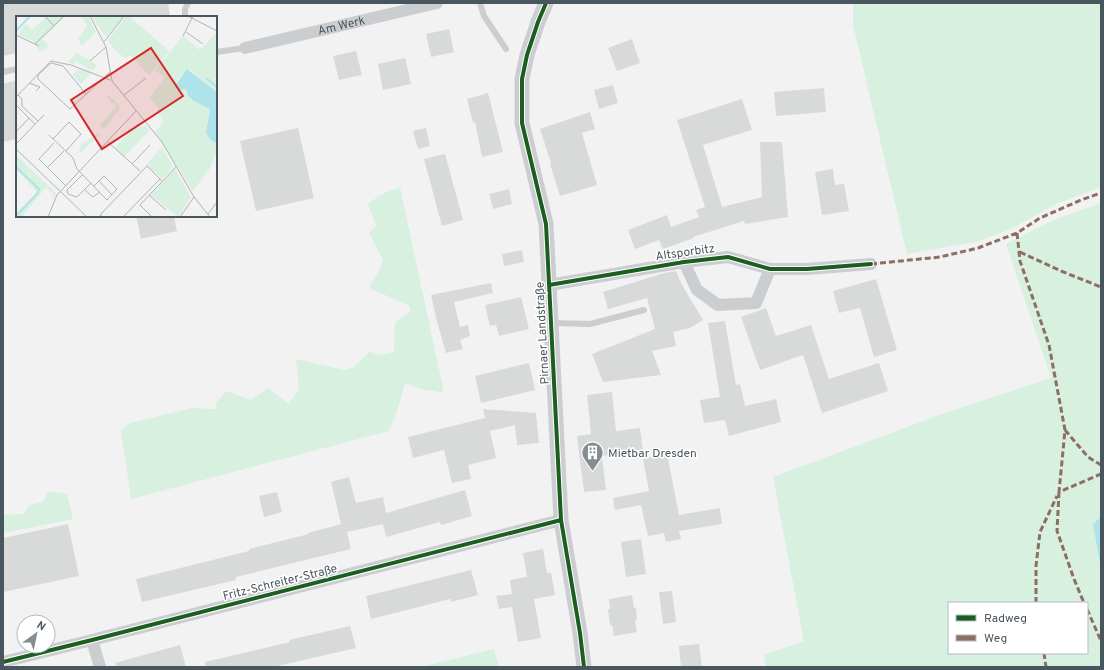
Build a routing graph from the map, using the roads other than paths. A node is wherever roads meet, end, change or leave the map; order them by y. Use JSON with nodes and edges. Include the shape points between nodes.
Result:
{"nodes":[{"id":1,"x":188,"y":3,"type":"edge"},
{"id":2,"x":437,"y":3,"type":"edge"},
{"id":3,"x":480,"y":3,"type":"edge"},
{"id":4,"x":546,"y":3,"type":"edge"},
{"id":5,"x":185,"y":16,"type":"edge"},
{"id":6,"x":245,"y":48,"type":"joint"},
{"id":7,"x":506,"y":49,"type":"dead end"},
{"id":8,"x":217,"y":52,"type":"edge"},
{"id":9,"x":16,"y":69,"type":"edge"},
{"id":10,"x":3,"y":72,"type":"edge"},
{"id":11,"x":684,"y":262,"type":"junction"},
{"id":12,"x":871,"y":264,"type":"dead end"},
{"id":13,"x":770,"y":269,"type":"junction"},
{"id":14,"x":549,"y":285,"type":"junction"},
{"id":15,"x":644,"y":310,"type":"dead end"},
{"id":16,"x":551,"y":323,"type":"junction"},
{"id":17,"x":561,"y":520,"type":"junction"},
{"id":18,"x":92,"y":640,"type":"junction"},
{"id":19,"x":3,"y":662,"type":"edge"},
{"id":20,"x":100,"y":667,"type":"edge"},
{"id":21,"x":584,"y":667,"type":"edge"}],
"edges":[{"from":1,"to":5,"type":"lane"},
{"from":2,"to":6,"type":"street","name":"Am Werk"},
{"from":3,"to":7,"type":"lane","via":[[484,16]]},
{"from":4,"to":14,"type":"street","name":"Pirnaer Landstraße","via":[[526,55],[522,79],[522,123],[546,224]]},
{"from":6,"to":8,"type":"lane"},
{"from":9,"to":10,"type":"lane"},
{"from":11,"to":13,"type":"street","name":"Altsporbitz","via":[[728,257]]},
{"from":11,"to":13,"type":"street","name":"Altsporbitz","via":[[697,290],[718,306],[756,304]]},
{"from":11,"to":14,"type":"street","name":"Altsporbitz"},
{"from":12,"to":13,"type":"street","name":"Altsporbitz"},
{"from":14,"to":16,"type":"street","name":"Pirnaer Landstraße"},
{"from":15,"to":16,"type":"lane","via":[[590,324]]},
{"from":16,"to":17,"type":"street","name":"Pirnaer Landstraße"},
{"from":17,"to":18,"type":"street","name":"Fritz-Schreiter-Straße"},
{"from":17,"to":21,"type":"street","name":"Pirnaer Landstraße"},
{"from":18,"to":19,"type":"street","name":"Fritz-Schreiter-Straße"},
{"from":18,"to":20,"type":"street"}]}
